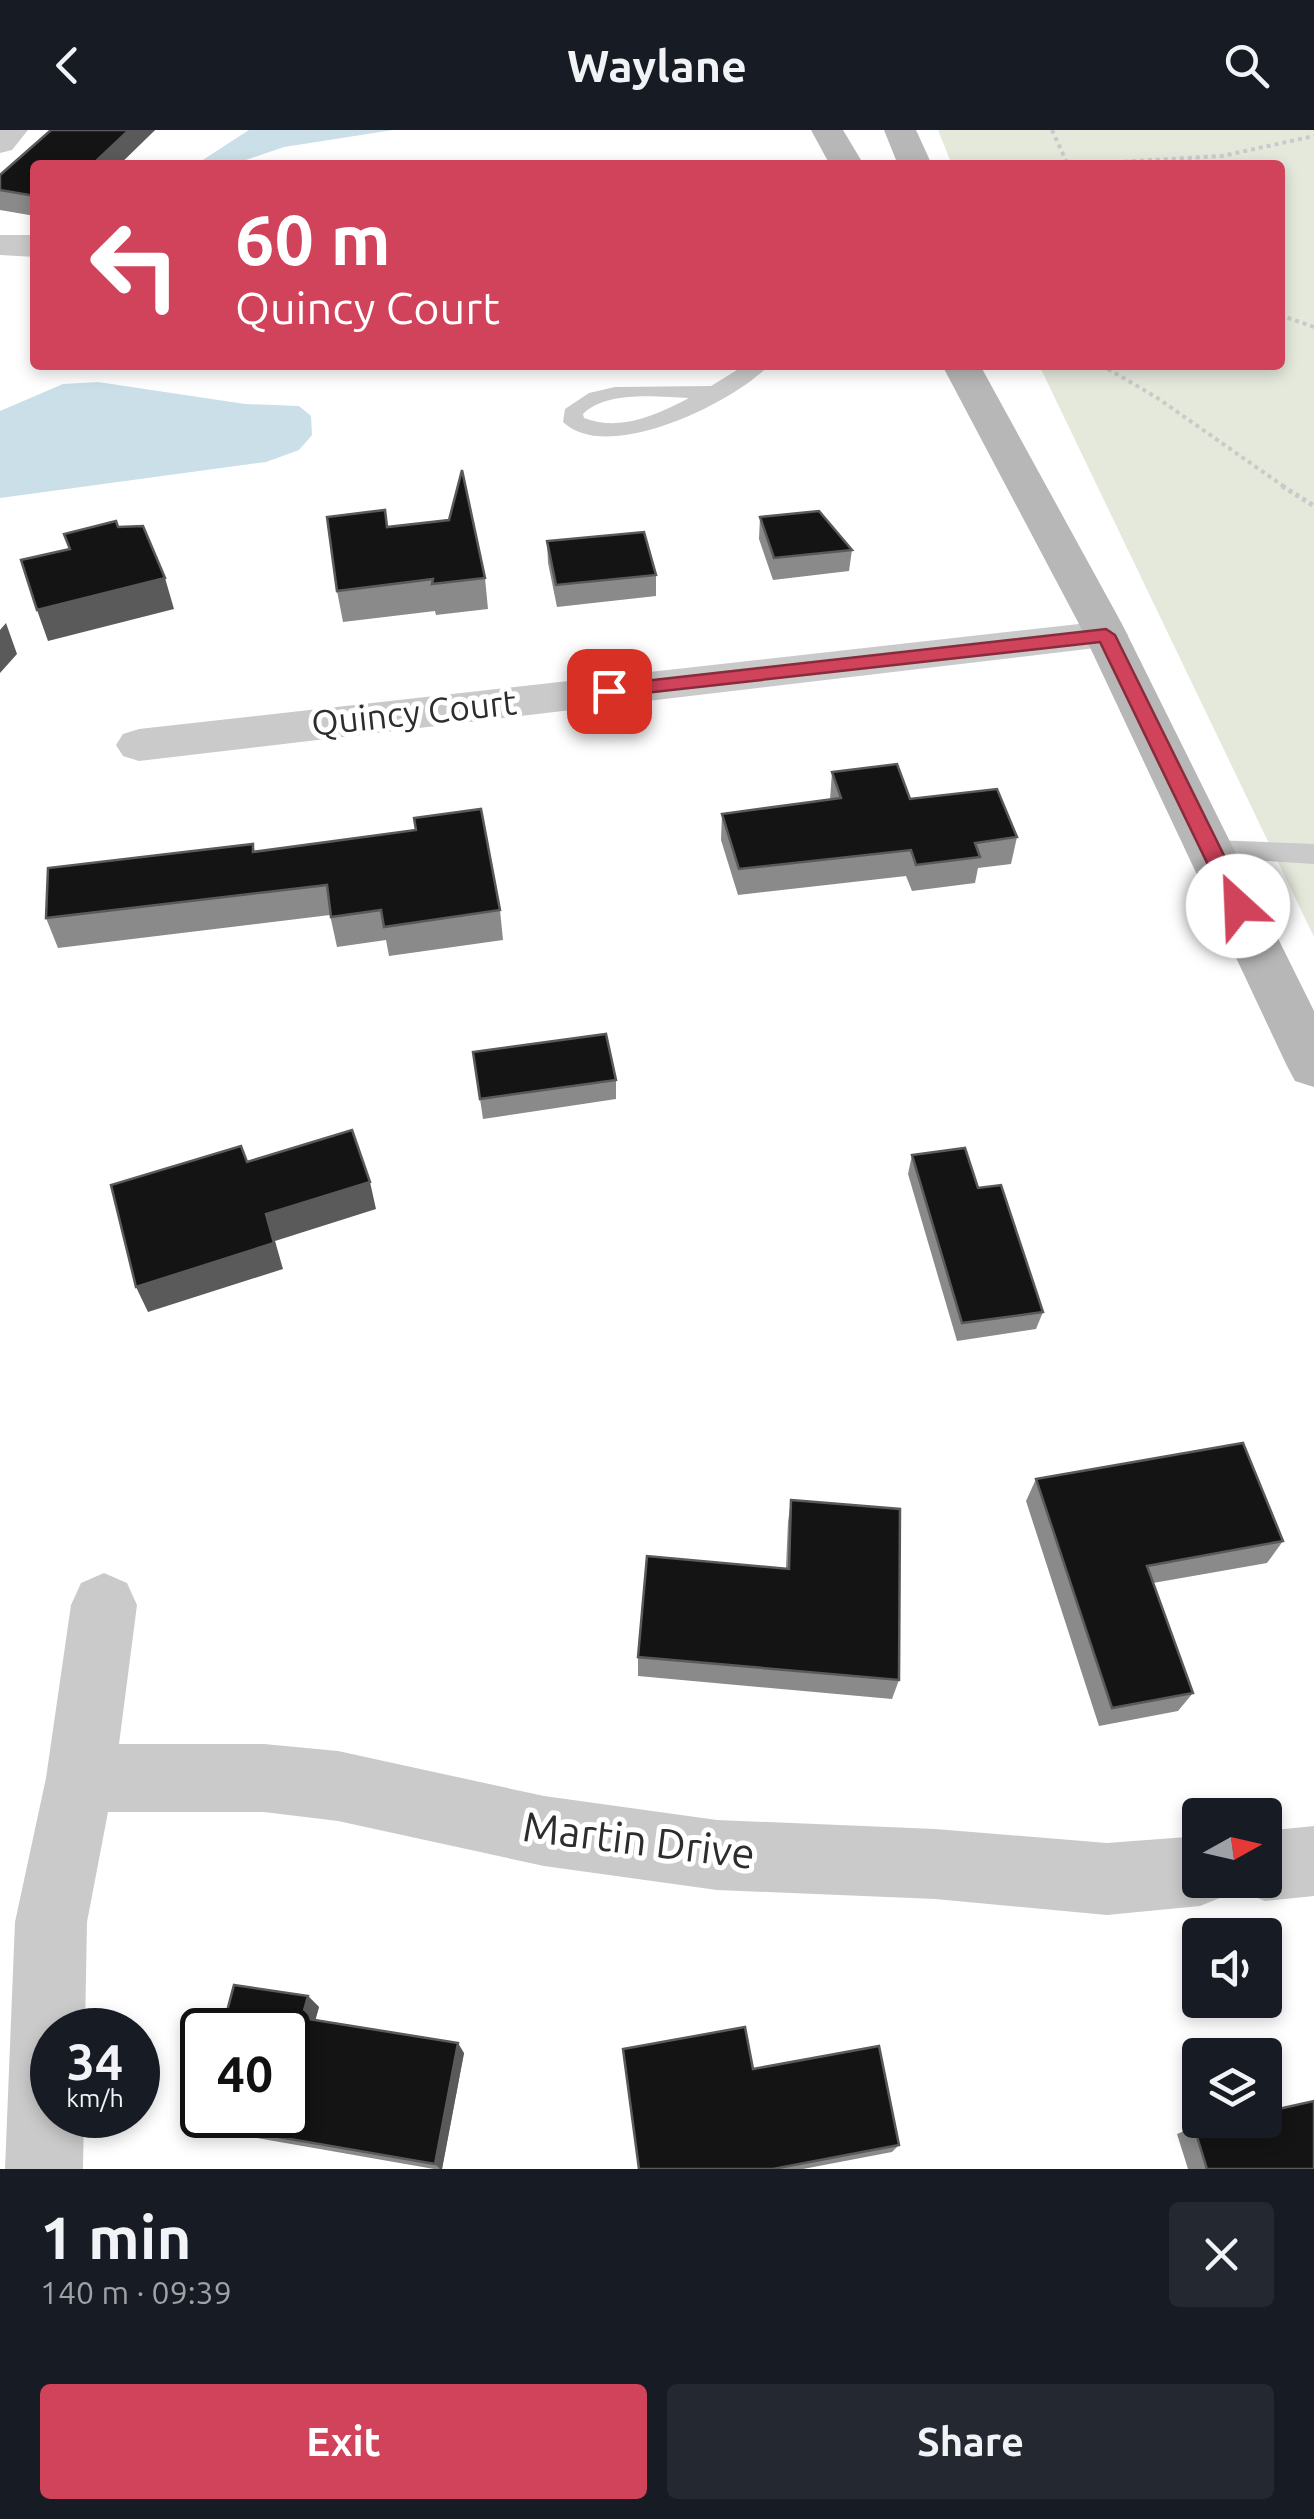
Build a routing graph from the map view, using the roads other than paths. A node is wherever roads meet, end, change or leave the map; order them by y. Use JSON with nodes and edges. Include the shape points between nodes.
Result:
{"nodes":[{"id":1,"x":12,"y":130,"type":"edge"},
{"id":2,"x":826,"y":130,"type":"edge"},
{"id":3,"x":900,"y":130,"type":"edge"},
{"id":4,"x":0,"y":144,"type":"edge"},
{"id":5,"x":843,"y":160,"type":"edge"},
{"id":6,"x":913,"y":160,"type":"edge"},
{"id":7,"x":0,"y":245,"type":"edge"},
{"id":8,"x":30,"y":246,"type":"edge"},
{"id":9,"x":751,"y":370,"type":"edge"},
{"id":10,"x":964,"y":370,"type":"edge"},
{"id":11,"x":990,"y":370,"type":"edge"},
{"id":12,"x":713,"y":392,"type":"junction"},
{"id":13,"x":1029,"y":482,"type":"junction"},
{"id":14,"x":1106,"y":635,"type":"junction"},
{"id":15,"x":138,"y":745,"type":"dead end"},
{"id":16,"x":1212,"y":850,"type":"junction"},
{"id":17,"x":1314,"y":854,"type":"edge"},
{"id":18,"x":1314,"y":1066,"type":"edge"},
{"id":19,"x":104,"y":1604,"type":"dead end"},
{"id":20,"x":80,"y":1778,"type":"junction"},
{"id":21,"x":1314,"y":1862,"type":"edge"},
{"id":22,"x":1282,"y":1865,"type":"edge"},
{"id":23,"x":1182,"y":1873,"type":"edge"},
{"id":24,"x":44,"y":2169,"type":"edge"}],
"edges":[{"from":1,"to":4,"type":"street"},
{"from":2,"to":5,"type":"street"},
{"from":3,"to":6,"type":"street"},
{"from":7,"to":8,"type":"street"},
{"from":9,"to":12,"type":"lane"},
{"from":10,"to":13,"type":"street"},
{"from":11,"to":13,"type":"street"},
{"from":12,"to":12,"type":"lane","via":[[632,428],[584,428],[572,413],[598,396]]},
{"from":13,"to":14,"type":"street"},
{"from":14,"to":15,"type":"street","name":"Quincy Court"},
{"from":14,"to":16,"type":"street"},
{"from":16,"to":17,"type":"lane"},
{"from":16,"to":18,"type":"street"},
{"from":19,"to":20,"type":"street"},
{"from":20,"to":23,"type":"street","name":"Martin Drive","via":[[264,1778],[338,1786],[544,1831],[717,1855],[1107,1879]]},
{"from":20,"to":24,"type":"street","via":[[51,1922]]},
{"from":21,"to":22,"type":"street"}]}
